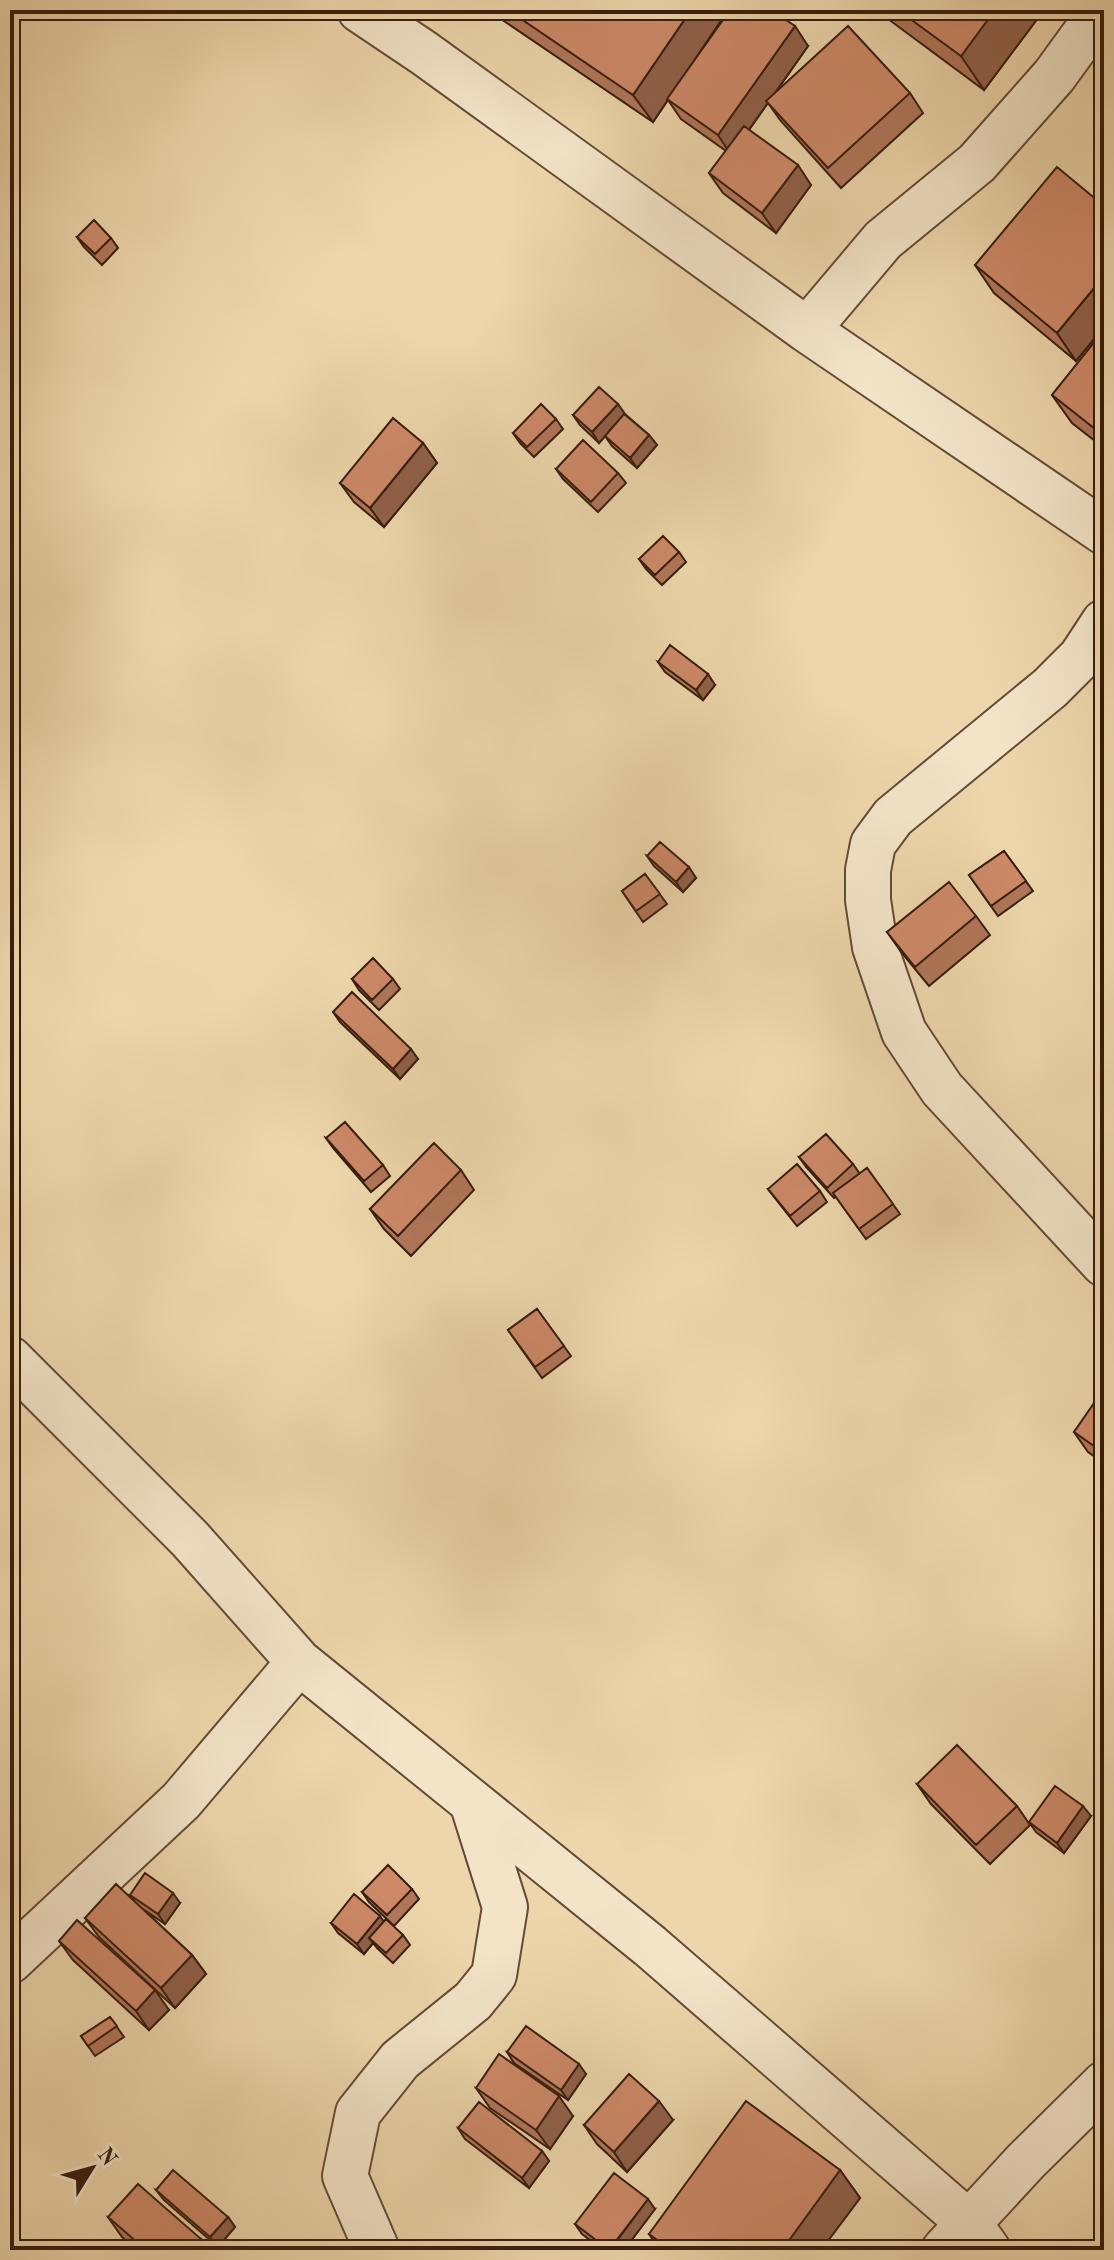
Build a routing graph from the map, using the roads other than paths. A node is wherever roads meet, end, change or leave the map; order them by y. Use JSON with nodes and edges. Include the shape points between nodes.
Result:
{"nodes":[{"id":1,"x":360,"y":10,"type":"edge"},
{"id":2,"x":1102,"y":10,"type":"edge"},
{"id":3,"x":807,"y":330,"type":"junction"},
{"id":4,"x":1104,"y":532,"type":"edge"},
{"id":5,"x":1104,"y":622,"type":"edge"},
{"id":6,"x":1104,"y":1264,"type":"edge"},
{"id":7,"x":10,"y":1359,"type":"edge"},
{"id":8,"x":299,"y":1662,"type":"junction"},
{"id":9,"x":472,"y":1802,"type":"junction"},
{"id":10,"x":10,"y":1961,"type":"edge"},
{"id":11,"x":1104,"y":2084,"type":"edge"},
{"id":12,"x":967,"y":2241,"type":"edge"},
{"id":13,"x":377,"y":2250,"type":"edge"}],
"edges":[{"from":1,"to":3,"type":"street"},
{"from":2,"to":3,"type":"street","via":[[1054,76],[977,163],[883,240]]},
{"from":3,"to":4,"type":"street"},
{"from":5,"to":6,"type":"street","via":[[1081,657],[1050,688],[893,817],[873,844],[868,870],[875,947],[904,1032],[942,1089]]},
{"from":7,"to":8,"type":"street","via":[[190,1539]]},
{"from":8,"to":9,"type":"street"},
{"from":8,"to":10,"type":"street","via":[[181,1801]]},
{"from":9,"to":12,"type":"street","via":[[650,1946]]},
{"from":9,"to":13,"type":"street","via":[[505,1907],[494,1975],[473,2001],[400,2060],[358,2113],[345,2176]]},
{"from":11,"to":12,"type":"street","via":[[1026,2161]]}]}
